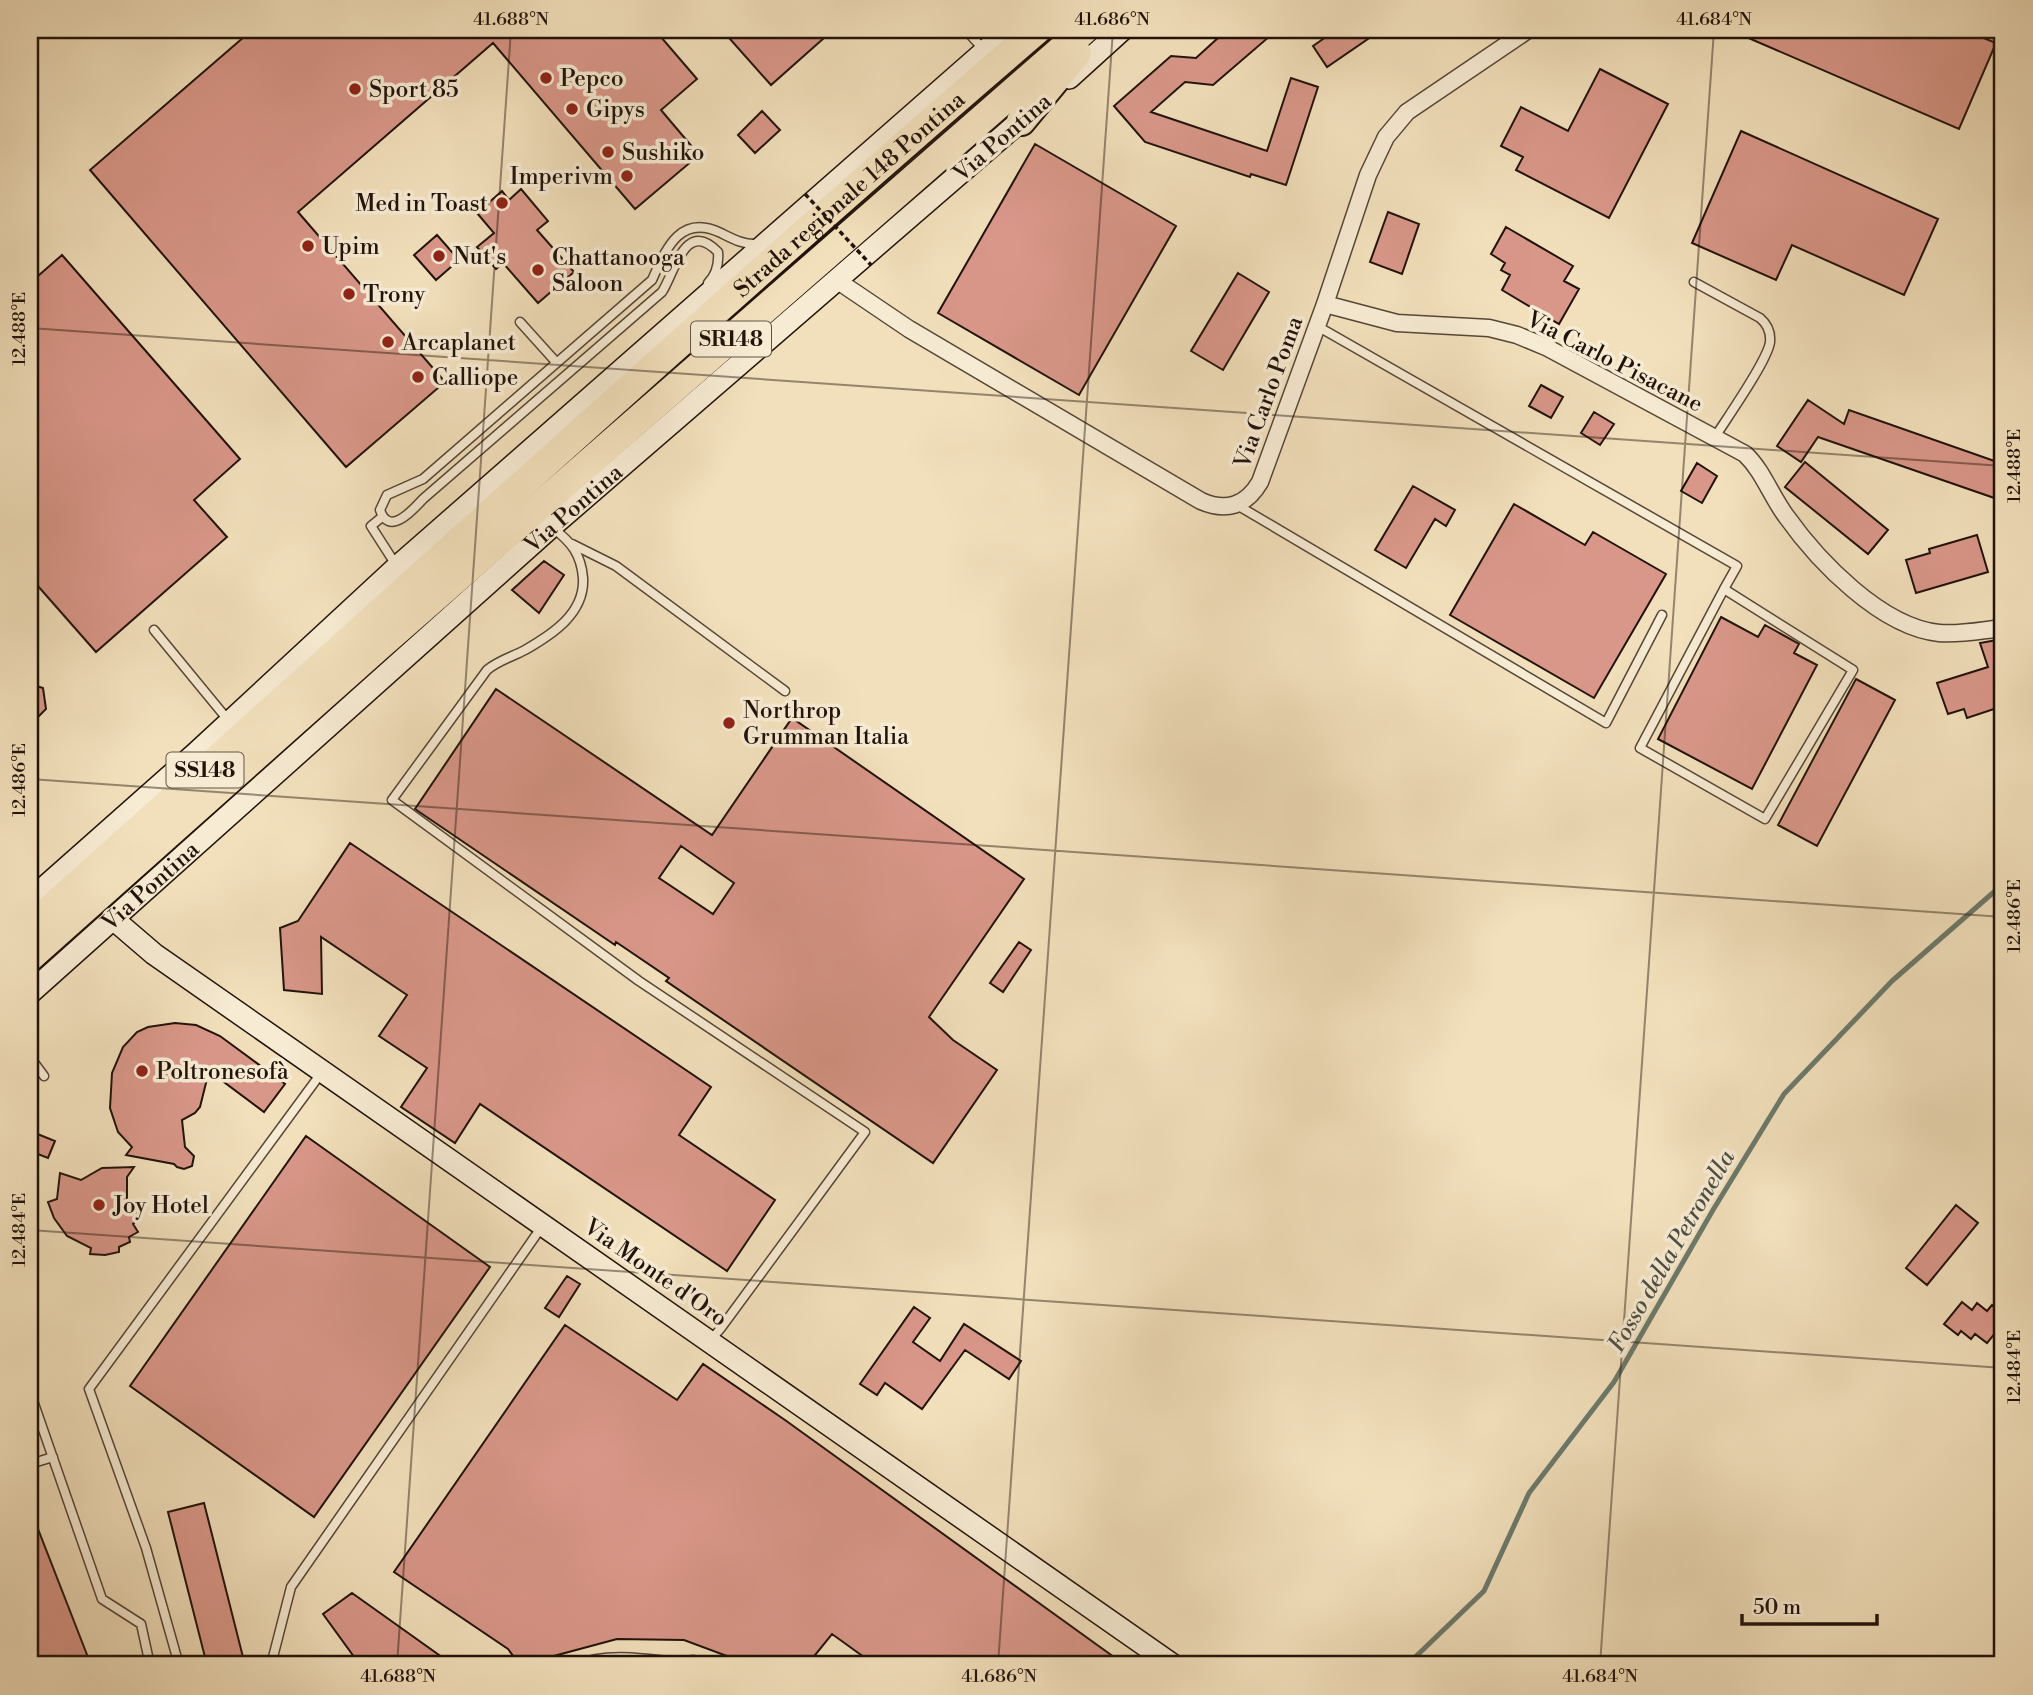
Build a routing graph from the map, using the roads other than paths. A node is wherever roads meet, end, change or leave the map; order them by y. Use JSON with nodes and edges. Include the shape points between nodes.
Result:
{"nodes":[{"id":1,"x":966,"y":30,"type":"edge"},
{"id":2,"x":1009,"y":30,"type":"edge"},
{"id":3,"x":1037,"y":30,"type":"edge"},
{"id":4,"x":1084,"y":30,"type":"edge"},
{"id":5,"x":1096,"y":30,"type":"edge"},
{"id":6,"x":1122,"y":30,"type":"edge"},
{"id":7,"x":1521,"y":31,"type":"edge"},
{"id":8,"x":985,"y":51,"type":"junction"},
{"id":9,"x":1021,"y":121,"type":"junction"},
{"id":10,"x":767,"y":243,"type":"junction"},
{"id":11,"x":835,"y":279,"type":"junction"},
{"id":12,"x":1694,"y":282,"type":"dead end"},
{"id":13,"x":1325,"y":304,"type":"junction"},
{"id":14,"x":520,"y":322,"type":"dead end"},
{"id":15,"x":1317,"y":326,"type":"junction"},
{"id":16,"x":637,"y":357,"type":"junction"},
{"id":17,"x":556,"y":362,"type":"junction"},
{"id":18,"x":1715,"y":437,"type":"junction"},
{"id":19,"x":1237,"y":505,"type":"junction"},
{"id":20,"x":382,"y":517,"type":"junction"},
{"id":21,"x":551,"y":527,"type":"junction"},
{"id":22,"x":572,"y":544,"type":"junction"},
{"id":23,"x":397,"y":567,"type":"junction"},
{"id":24,"x":1724,"y":589,"type":"junction"},
{"id":25,"x":381,"y":614,"type":"joint"},
{"id":26,"x":1662,"y":615,"type":"dead end"},
{"id":27,"x":2003,"y":628,"type":"edge"},
{"id":28,"x":154,"y":630,"type":"dead end"},
{"id":29,"x":378,"y":648,"type":"joint"},
{"id":30,"x":785,"y":691,"type":"dead end"},
{"id":31,"x":230,"y":722,"type":"junction"},
{"id":32,"x":30,"y":900,"type":"edge"},
{"id":33,"x":111,"y":918,"type":"junction"},
{"id":34,"x":30,"y":927,"type":"edge"},
{"id":35,"x":30,"y":957,"type":"edge"},
{"id":36,"x":30,"y":993,"type":"edge"},
{"id":37,"x":30,"y":1057,"type":"edge"},
{"id":38,"x":321,"y":1072,"type":"junction"},
{"id":39,"x":44,"y":1076,"type":"dead end"},
{"id":40,"x":543,"y":1225,"type":"junction"},
{"id":41,"x":709,"y":1341,"type":"junction"},
{"id":42,"x":30,"y":1392,"type":"edge"},
{"id":43,"x":53,"y":1457,"type":"junction"},
{"id":44,"x":30,"y":1464,"type":"edge"},
{"id":45,"x":624,"y":1662,"type":"edge"},
{"id":46,"x":695,"y":1664,"type":"edge"},
{"id":47,"x":150,"y":1665,"type":"edge"},
{"id":48,"x":179,"y":1665,"type":"edge"},
{"id":49,"x":271,"y":1665,"type":"edge"},
{"id":50,"x":578,"y":1665,"type":"edge"},
{"id":51,"x":1174,"y":1665,"type":"edge"}],
"edges":[{"from":1,"to":8,"type":"lane"},
{"from":2,"to":8,"type":"street"},
{"from":3,"to":25,"type":"highway","name":"Strada regionale 148 Pontina","number":"SR148","via":[[824,213]]},
{"from":4,"to":29,"type":"highway","name":"Strada regionale 148 Pontina","number":"SR148"},
{"from":5,"to":9,"type":"highway"},
{"from":6,"to":9,"type":"street","name":"Via Pontina"},
{"from":7,"to":13,"type":"street","name":"Via Carlo Poma","via":[[1416,105],[1391,129],[1368,175]]},
{"from":8,"to":10,"type":"street"},
{"from":9,"to":11,"type":"street","name":"Via Pontina"},
{"from":10,"to":16,"type":"street"},
{"from":10,"to":17,"type":"lane","via":[[751,245],[704,227],[678,235],[665,250],[652,280]]},
{"from":11,"to":19,"type":"street","via":[[909,329],[1201,501],[1218,507]]},
{"from":11,"to":21,"type":"street","name":"Via Pontina"},
{"from":12,"to":18,"type":"lane","via":[[1760,317],[1770,331],[1766,354]]},
{"from":13,"to":15,"type":"street","name":"Via Carlo Poma"},
{"from":13,"to":18,"type":"street","name":"Via Carlo Pisacane","via":[[1385,321],[1474,326],[1517,335]]},
{"from":14,"to":17,"type":"lane"},
{"from":15,"to":19,"type":"street","name":"Via Carlo Poma","via":[[1260,482],[1253,494]]},
{"from":15,"to":24,"type":"lane","via":[[1737,566]]},
{"from":16,"to":20,"type":"lane","via":[[655,331],[713,278],[718,252],[706,242],[686,247],[662,292],[406,517],[387,521]]},
{"from":16,"to":23,"type":"street"},
{"from":17,"to":20,"type":"lane","via":[[422,479],[387,495],[380,510]]},
{"from":18,"to":27,"type":"street","name":"Via Carlo Pisacane","via":[[1752,461],[1778,505],[1813,549],[1890,615],[1938,633]]},
{"from":19,"to":26,"type":"lane","via":[[1606,723]]},
{"from":20,"to":23,"type":"lane","via":[[371,526]]},
{"from":21,"to":22,"type":"lane"},
{"from":21,"to":33,"type":"street","name":"Via Pontina"},
{"from":22,"to":30,"type":"lane","via":[[616,566]]},
{"from":22,"to":41,"type":"lane","via":[[583,592],[571,617],[487,670],[392,800],[639,981],[865,1132]]},
{"from":23,"to":31,"type":"street"},
{"from":24,"to":24,"type":"lane","via":[[1853,670],[1765,819],[1640,748]]},
{"from":25,"to":34,"type":"highway","name":"Via Pontina","number":"SS148"},
{"from":28,"to":31,"type":"lane"},
{"from":29,"to":35,"type":"highway","name":"Via Pontina","number":"SS148"},
{"from":31,"to":32,"type":"street"},
{"from":33,"to":36,"type":"street","name":"Via Pontina"},
{"from":33,"to":38,"type":"street","name":"Via Monte d'Oro","via":[[154,954]]},
{"from":37,"to":39,"type":"lane"},
{"from":38,"to":40,"type":"street","name":"Via Monte d'Oro"},
{"from":38,"to":48,"type":"lane","via":[[89,1389],[146,1548]]},
{"from":40,"to":41,"type":"street","name":"Via Monte d'Oro"},
{"from":40,"to":49,"type":"lane","via":[[291,1587]]},
{"from":41,"to":51,"type":"street","name":"Via Monte d'Oro"},
{"from":42,"to":43,"type":"lane"},
{"from":43,"to":44,"type":"lane"},
{"from":43,"to":47,"type":"lane","via":[[102,1599],[141,1624]]},
{"from":45,"to":46,"type":"lane"},
{"from":45,"to":50,"type":"lane","via":[[589,1659]]}]}
